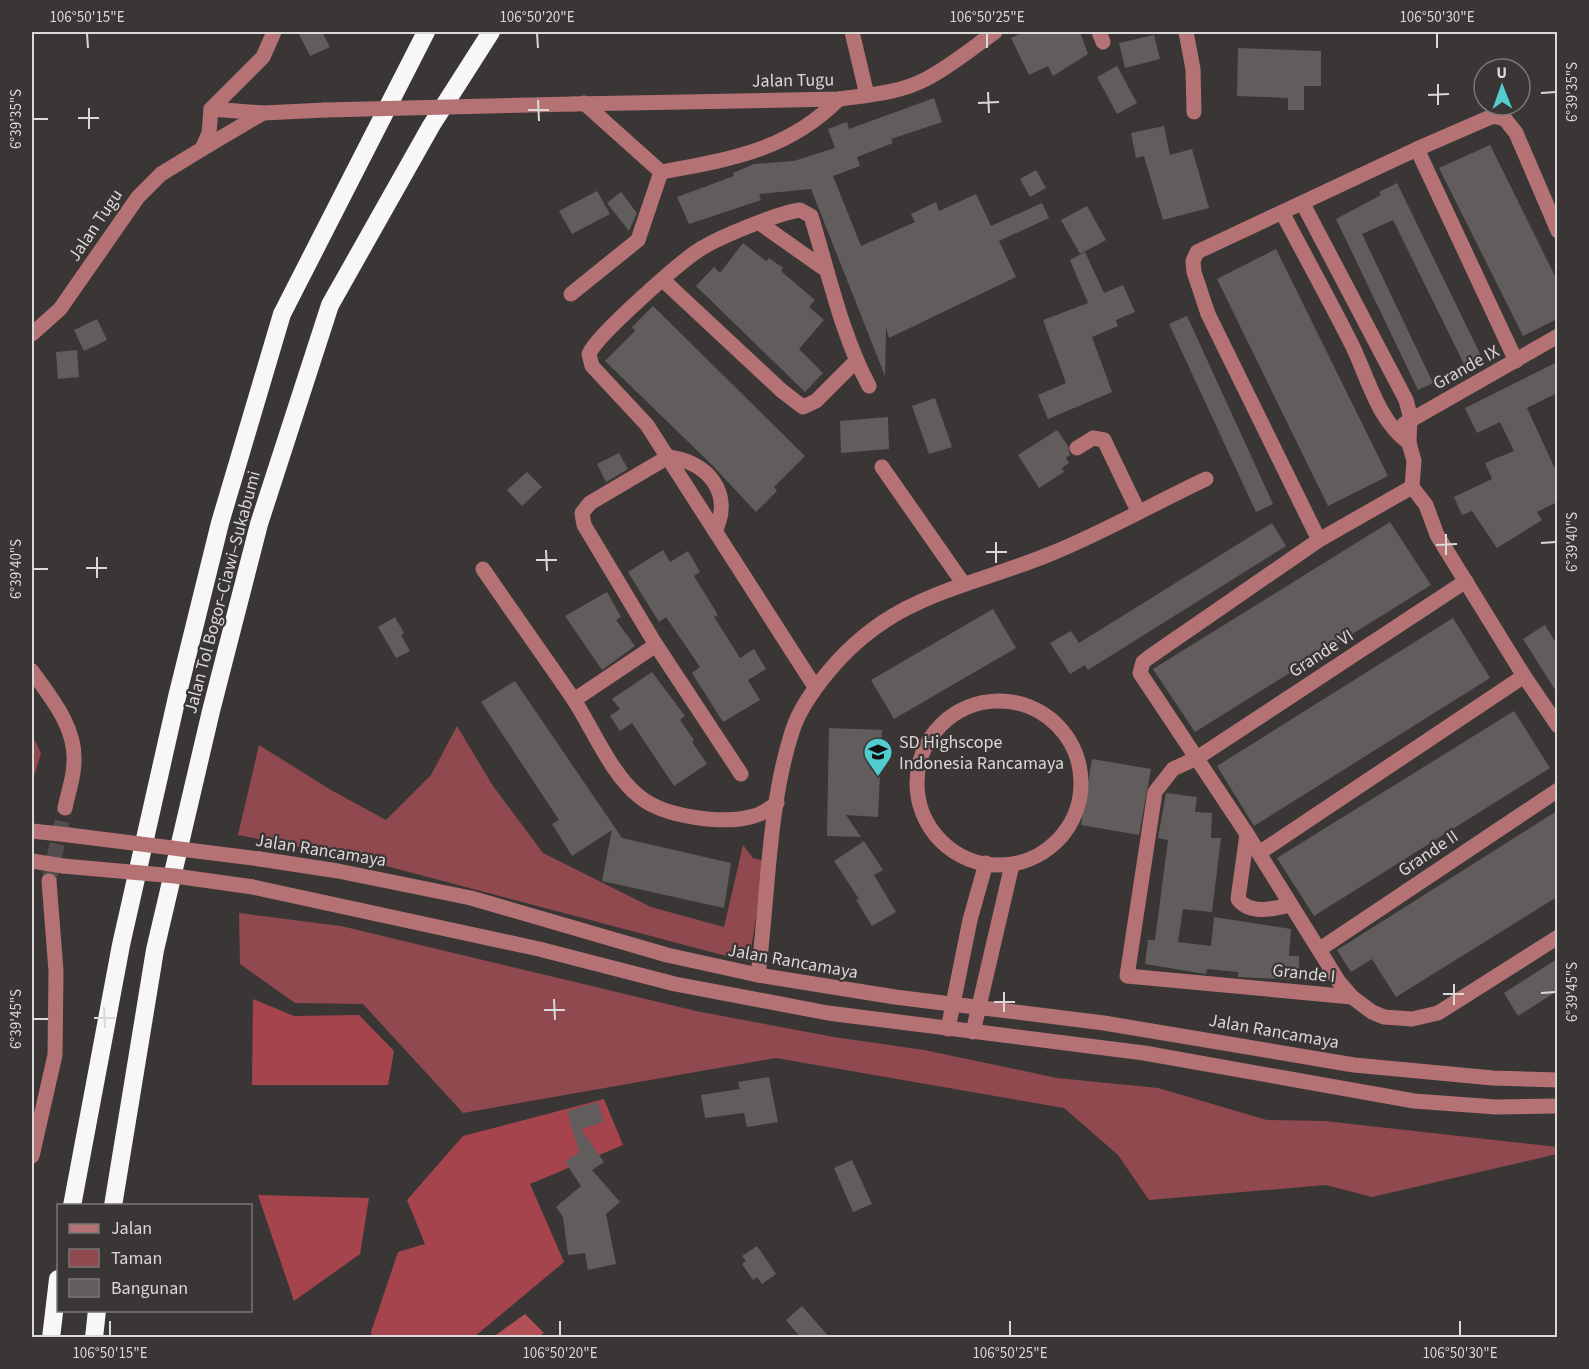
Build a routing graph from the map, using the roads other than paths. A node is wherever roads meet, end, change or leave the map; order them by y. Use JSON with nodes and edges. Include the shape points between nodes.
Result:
{"nodes":[{"id":1,"x":274,"y":32,"type":"edge"},
{"id":2,"x":426,"y":32,"type":"edge"},
{"id":3,"x":491,"y":32,"type":"edge"},
{"id":4,"x":852,"y":32,"type":"edge"},
{"id":5,"x":995,"y":32,"type":"edge"},
{"id":6,"x":1186,"y":32,"type":"edge"},
{"id":7,"x":867,"y":95,"type":"junction"},
{"id":8,"x":839,"y":99,"type":"junction"},
{"id":9,"x":579,"y":103,"type":"junction"},
{"id":10,"x":211,"y":109,"type":"junction"},
{"id":11,"x":1194,"y":112,"type":"dead end"},
{"id":12,"x":263,"y":113,"type":"junction"},
{"id":13,"x":202,"y":149,"type":"junction"},
{"id":14,"x":1417,"y":149,"type":"junction"},
{"id":15,"x":661,"y":172,"type":"junction"},
{"id":16,"x":1303,"y":204,"type":"junction"},
{"id":17,"x":1283,"y":214,"type":"junction"},
{"id":18,"x":761,"y":224,"type":"junction"},
{"id":19,"x":1557,"y":231,"type":"edge"},
{"id":20,"x":826,"y":270,"type":"junction"},
{"id":21,"x":664,"y":281,"type":"junction"},
{"id":22,"x":571,"y":294,"type":"dead end"},
{"id":23,"x":32,"y":334,"type":"edge"},
{"id":24,"x":1557,"y":336,"type":"edge"},
{"id":25,"x":856,"y":361,"type":"junction"},
{"id":26,"x":1516,"y":361,"type":"junction"},
{"id":27,"x":869,"y":386,"type":"dead end"},
{"id":28,"x":1410,"y":421,"type":"junction"},
{"id":29,"x":1393,"y":431,"type":"junction"},
{"id":30,"x":1409,"y":443,"type":"junction"},
{"id":31,"x":1077,"y":448,"type":"dead end"},
{"id":32,"x":668,"y":457,"type":"junction"},
{"id":33,"x":882,"y":467,"type":"dead end"},
{"id":34,"x":1206,"y":478,"type":"dead end"},
{"id":35,"x":1412,"y":487,"type":"junction"},
{"id":36,"x":1138,"y":511,"type":"junction"},
{"id":37,"x":715,"y":531,"type":"junction"},
{"id":38,"x":1319,"y":540,"type":"junction"},
{"id":39,"x":483,"y":569,"type":"dead end"},
{"id":40,"x":1466,"y":581,"type":"junction"},
{"id":41,"x":963,"y":583,"type":"junction"},
{"id":42,"x":656,"y":645,"type":"junction"},
{"id":43,"x":32,"y":671,"type":"edge"},
{"id":44,"x":1524,"y":676,"type":"junction"},
{"id":45,"x":815,"y":687,"type":"junction"},
{"id":46,"x":574,"y":700,"type":"junction"},
{"id":47,"x":1557,"y":726,"type":"edge"},
{"id":48,"x":1197,"y":758,"type":"junction"},
{"id":49,"x":741,"y":774,"type":"dead end"},
{"id":50,"x":1557,"y":790,"type":"edge"},
{"id":51,"x":777,"y":803,"type":"junction"},
{"id":52,"x":65,"y":808,"type":"tunnel mouth"},
{"id":53,"x":32,"y":831,"type":"edge"},
{"id":54,"x":1247,"y":834,"type":"junction"},
{"id":55,"x":1259,"y":853,"type":"junction"},
{"id":56,"x":32,"y":861,"type":"edge"},
{"id":57,"x":986,"y":863,"type":"junction"},
{"id":58,"x":1011,"y":864,"type":"junction"},
{"id":59,"x":49,"y":881,"type":"tunnel mouth"},
{"id":60,"x":1290,"y":905,"type":"junction"},
{"id":61,"x":1557,"y":937,"type":"edge"},
{"id":62,"x":1320,"y":949,"type":"junction"},
{"id":63,"x":758,"y":975,"type":"junction"},
{"id":64,"x":1127,"y":976,"type":"joint"},
{"id":65,"x":1352,"y":997,"type":"junction"},
{"id":66,"x":954,"y":1005,"type":"junction"},
{"id":67,"x":978,"y":1008,"type":"junction"},
{"id":68,"x":948,"y":1029,"type":"junction"},
{"id":69,"x":973,"y":1032,"type":"junction"},
{"id":70,"x":1557,"y":1080,"type":"edge"},
{"id":71,"x":1557,"y":1106,"type":"edge"},
{"id":72,"x":32,"y":1156,"type":"edge"},
{"id":73,"x":72,"y":1204,"type":"edge"},
{"id":74,"x":113,"y":1204,"type":"edge"},
{"id":75,"x":57,"y":1287,"type":"edge"},
{"id":76,"x":97,"y":1312,"type":"edge"},
{"id":77,"x":51,"y":1338,"type":"edge"},
{"id":78,"x":94,"y":1338,"type":"edge"}],
"edges":[{"from":1,"to":10,"type":"street","via":[[263,57]]},
{"from":2,"to":73,"type":"highway","name":"Jalan Tol Bogor–Ciawi–Sukabumi","via":[[282,314],[220,523],[177,697],[121,945]]},
{"from":3,"to":74,"type":"highway","name":"Jalan Tol Bogor–Ciawi–Sukabumi","via":[[431,126],[330,305],[259,524],[155,950]]},
{"from":4,"to":7,"type":"street"},
{"from":5,"to":7,"type":"street","name":"Jalan Tugu","via":[[924,80]]},
{"from":6,"to":11,"type":"street","via":[[1193,69]]},
{"from":7,"to":8,"type":"street","name":"Jalan Tugu"},
{"from":8,"to":9,"type":"street","name":"Jalan Tugu"},
{"from":8,"to":15,"type":"street","via":[[817,121],[771,146],[730,159]]},
{"from":9,"to":12,"type":"street","name":"Jalan Tugu","bridge":true},
{"from":9,"to":15,"type":"street"},
{"from":10,"to":12,"type":"street","name":"Jalan Tugu"},
{"from":10,"to":13,"type":"street","via":[[209,133]]},
{"from":12,"to":13,"type":"street","name":"Jalan Tugu"},
{"from":13,"to":23,"type":"street","name":"Jalan Tugu","via":[[161,174],[138,196],[60,309]]},
{"from":14,"to":16,"type":"street"},
{"from":14,"to":19,"type":"street","via":[[1484,118],[1505,118],[1516,133]]},
{"from":14,"to":26,"type":"street"},
{"from":15,"to":22,"type":"street","via":[[638,240]]},
{"from":16,"to":17,"type":"street"},
{"from":16,"to":28,"type":"street","via":[[1406,400]]},
{"from":17,"to":29,"type":"street"},
{"from":17,"to":38,"type":"street","via":[[1205,248],[1195,256],[1193,266],[1208,314]]},
{"from":18,"to":20,"type":"street"},
{"from":18,"to":20,"type":"street","via":[[792,211],[806,212],[811,216]]},
{"from":18,"to":21,"type":"street","via":[[700,249]]},
{"from":20,"to":25,"type":"street"},
{"from":21,"to":25,"type":"street","via":[[803,407],[816,401]]},
{"from":21,"to":32,"type":"street","via":[[603,335],[589,354],[592,366],[639,415]]},
{"from":24,"to":26,"type":"street","name":"Grande IX"},
{"from":25,"to":27,"type":"street"},
{"from":26,"to":28,"type":"street","name":"Grande IX"},
{"from":28,"to":29,"type":"street","name":"Grande IX"},
{"from":28,"to":30,"type":"street"},
{"from":29,"to":30,"type":"street"},
{"from":30,"to":35,"type":"street","via":[[1414,461]]},
{"from":31,"to":36,"type":"street","via":[[1093,438],[1104,440]]},
{"from":32,"to":37,"type":"street"},
{"from":32,"to":37,"type":"street","via":[[696,465],[712,482],[723,509]]},
{"from":32,"to":42,"type":"street","via":[[590,503],[581,519]]},
{"from":33,"to":41,"type":"street"},
{"from":34,"to":36,"type":"street"},
{"from":35,"to":38,"type":"street"},
{"from":35,"to":40,"type":"street"},
{"from":36,"to":41,"type":"street","via":[[1057,551]]},
{"from":37,"to":45,"type":"street"},
{"from":38,"to":48,"type":"street","via":[[1143,662],[1140,673]]},
{"from":39,"to":46,"type":"street"},
{"from":40,"to":44,"type":"street"},
{"from":40,"to":48,"type":"street","name":"Grande VI"},
{"from":41,"to":45,"type":"street","via":[[900,611],[864,634]]},
{"from":42,"to":46,"type":"street"},
{"from":42,"to":49,"type":"street"},
{"from":43,"to":52,"type":"street","via":[[67,725],[73,744],[74,764]]},
{"from":44,"to":47,"type":"street"},
{"from":44,"to":55,"type":"street"},
{"from":45,"to":51,"type":"street","via":[[792,731]]},
{"from":46,"to":51,"type":"street","via":[[619,773],[646,802],[698,818],[734,820],[755,816]]},
{"from":48,"to":54,"type":"street"},
{"from":48,"to":64,"type":"street","name":"Grande VI","via":[[1173,769],[1155,792]]},
{"from":50,"to":62,"type":"street","name":"Grande II"},
{"from":51,"to":63,"type":"street"},
{"from":53,"to":63,"type":"street","name":"Jalan Rancamaya","bridge":true,"via":[[348,873],[471,898],[667,955]]},
{"from":54,"to":55,"type":"street"},
{"from":54,"to":60,"type":"street","via":[[1238,899],[1245,906],[1258,909]]},
{"from":55,"to":60,"type":"street"},
{"from":56,"to":68,"type":"street","bridge":true,"via":[[253,887],[539,949],[675,984],[849,1016]]},
{"from":57,"to":58,"type":"street"},
{"from":57,"to":58,"type":"street","via":[[963,858],[941,843],[917,797],[917,772],[925,747],[940,726],[969,708],[1012,702],[1036,711],[1057,726],[1073,747],[1080,798],[1071,822],[1056,843],[1034,858]]},
{"from":57,"to":66,"type":"street","via":[[970,920]]},
{"from":58,"to":67,"type":"street"},
{"from":59,"to":72,"type":"street","via":[[56,971],[55,1055]]},
{"from":60,"to":62,"type":"street"},
{"from":61,"to":65,"type":"street","name":"Grande I","via":[[1453,1005],[1425,1017],[1384,1017]]},
{"from":62,"to":65,"type":"street"},
{"from":63,"to":66,"type":"street","name":"Jalan Rancamaya"},
{"from":64,"to":65,"type":"street","name":"Grande I"},
{"from":66,"to":67,"type":"street","name":"Jalan Rancamaya"},
{"from":66,"to":68,"type":"street"},
{"from":67,"to":69,"type":"street"},
{"from":67,"to":70,"type":"street","name":"Jalan Rancamaya","via":[[1104,1023],[1354,1065]]},
{"from":68,"to":69,"type":"street"},
{"from":69,"to":71,"type":"street","via":[[1144,1053],[1414,1101],[1496,1107]]},
{"from":75,"to":77,"type":"highway"},
{"from":76,"to":78,"type":"highway"}]}
